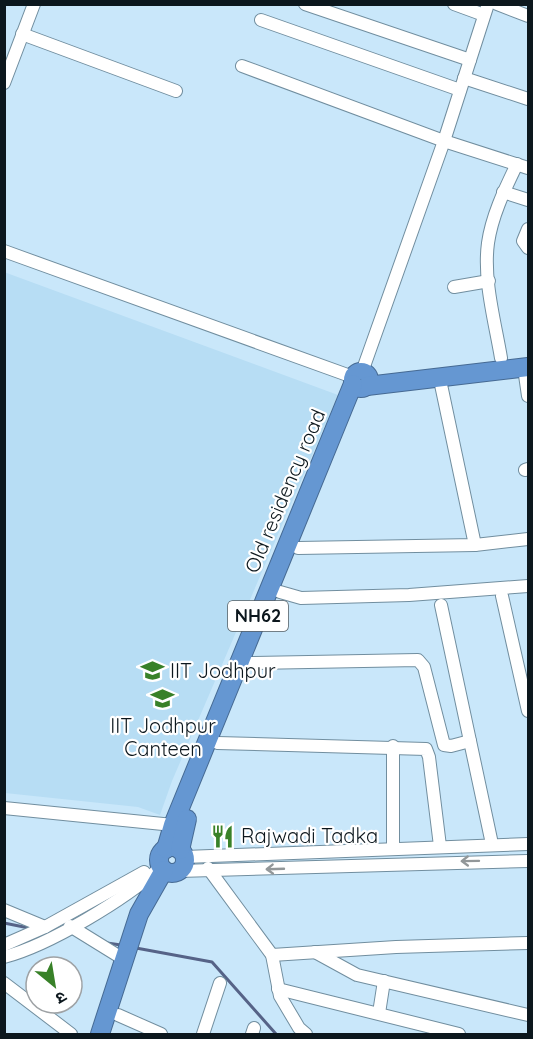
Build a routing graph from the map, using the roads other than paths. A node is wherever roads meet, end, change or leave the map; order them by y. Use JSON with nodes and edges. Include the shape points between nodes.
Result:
{"nodes":[{"id":1,"x":34,"y":4,"type":"edge"},
{"id":2,"x":305,"y":4,"type":"edge"},
{"id":3,"x":454,"y":4,"type":"edge"},
{"id":4,"x":497,"y":4,"type":"edge"},
{"id":5,"x":486,"y":10,"type":"edge"},
{"id":6,"x":528,"y":16,"type":"edge"},
{"id":7,"x":261,"y":20,"type":"dead end"},
{"id":8,"x":22,"y":34,"type":"junction"},
{"id":9,"x":470,"y":60,"type":"junction"},
{"id":10,"x":242,"y":66,"type":"dead end"},
{"id":11,"x":4,"y":83,"type":"edge"},
{"id":12,"x":462,"y":84,"type":"junction"},
{"id":13,"x":176,"y":91,"type":"dead end"},
{"id":14,"x":528,"y":99,"type":"edge"},
{"id":15,"x":444,"y":141,"type":"junction"},
{"id":16,"x":523,"y":166,"type":"edge"},
{"id":17,"x":503,"y":192,"type":"junction"},
{"id":18,"x":528,"y":200,"type":"edge"},
{"id":19,"x":528,"y":229,"type":"edge"},
{"id":20,"x":528,"y":248,"type":"edge"},
{"id":21,"x":4,"y":251,"type":"edge"},
{"id":22,"x":489,"y":281,"type":"junction"},
{"id":23,"x":454,"y":287,"type":"dead end"},
{"id":24,"x":501,"y":358,"type":"junction"},
{"id":25,"x":527,"y":363,"type":"edge"},
{"id":26,"x":440,"y":380,"type":"junction"},
{"id":27,"x":360,"y":381,"type":"junction"},
{"id":28,"x":528,"y":396,"type":"edge"},
{"id":29,"x":528,"y":539,"type":"edge"},
{"id":30,"x":475,"y":545,"type":"junction"},
{"id":31,"x":298,"y":548,"type":"junction"},
{"id":32,"x":528,"y":586,"type":"edge"},
{"id":33,"x":280,"y":592,"type":"junction"},
{"id":34,"x":502,"y":596,"type":"dead end"},
{"id":35,"x":441,"y":605,"type":"dead end"},
{"id":36,"x":250,"y":663,"type":"junction"},
{"id":37,"x":528,"y":711,"type":"edge"},
{"id":38,"x":470,"y":741,"type":"junction"},
{"id":39,"x":217,"y":743,"type":"junction"},
{"id":40,"x":393,"y":746,"type":"junction"},
{"id":41,"x":4,"y":808,"type":"edge"},
{"id":42,"x":173,"y":825,"type":"junction"},
{"id":43,"x":492,"y":844,"type":"junction"},
{"id":44,"x":528,"y":844,"type":"edge"},
{"id":45,"x":440,"y":846,"type":"junction"},
{"id":46,"x":393,"y":849,"type":"junction"},
{"id":47,"x":528,"y":861,"type":"edge"},
{"id":48,"x":174,"y":862,"type":"junction"},
{"id":49,"x":211,"y":872,"type":"junction"},
{"id":50,"x":4,"y":910,"type":"edge"},
{"id":51,"x":51,"y":930,"type":"junction"},
{"id":52,"x":528,"y":943,"type":"edge"},
{"id":53,"x":4,"y":945,"type":"edge"},
{"id":54,"x":314,"y":952,"type":"junction"},
{"id":55,"x":4,"y":957,"type":"edge"},
{"id":56,"x":272,"y":958,"type":"junction"},
{"id":57,"x":125,"y":960,"type":"junction"},
{"id":58,"x":4,"y":983,"type":"edge"},
{"id":59,"x":220,"y":983,"type":"dead end"},
{"id":60,"x":384,"y":984,"type":"junction"},
{"id":61,"x":277,"y":985,"type":"junction"},
{"id":62,"x":379,"y":1011,"type":"junction"},
{"id":63,"x":118,"y":1015,"type":"junction"},
{"id":64,"x":528,"y":1015,"type":"edge"},
{"id":65,"x":71,"y":1035,"type":"edge"},
{"id":66,"x":100,"y":1035,"type":"edge"},
{"id":67,"x":111,"y":1035,"type":"edge"},
{"id":68,"x":162,"y":1035,"type":"edge"},
{"id":69,"x":203,"y":1035,"type":"edge"},
{"id":70,"x":306,"y":1035,"type":"edge"},
{"id":71,"x":459,"y":1035,"type":"edge"}],
"edges":[{"from":1,"to":8,"type":"street"},
{"from":2,"to":9,"type":"street"},
{"from":3,"to":5,"type":"street"},
{"from":4,"to":6,"type":"street"},
{"from":5,"to":9,"type":"street"},
{"from":7,"to":12,"type":"street"},
{"from":8,"to":11,"type":"street"},
{"from":8,"to":13,"type":"street"},
{"from":9,"to":12,"type":"street"},
{"from":10,"to":15,"type":"street"},
{"from":12,"to":14,"type":"street"},
{"from":12,"to":15,"type":"street"},
{"from":15,"to":16,"type":"street"},
{"from":15,"to":27,"type":"street"},
{"from":16,"to":17,"type":"street"},
{"from":17,"to":18,"type":"street"},
{"from":17,"to":22,"type":"street","via":[[488,242]]},
{"from":19,"to":20,"type":"street","via":[[523,242]]},
{"from":21,"to":27,"type":"street"},
{"from":22,"to":23,"type":"street"},
{"from":22,"to":24,"type":"street"},
{"from":24,"to":25,"type":"highway"},
{"from":24,"to":27,"type":"highway"},
{"from":25,"to":26,"type":"highway"},
{"from":25,"to":28,"type":"street"},
{"from":26,"to":27,"type":"highway"},
{"from":26,"to":30,"type":"street"},
{"from":27,"to":31,"type":"highway","name":"Old residency road","number":"NH62"},
{"from":27,"to":42,"type":"highway","name":"Old residency road","number":"NH62"},
{"from":29,"to":30,"type":"street"},
{"from":30,"to":31,"type":"street"},
{"from":31,"to":33,"type":"highway","name":"Old residency road","number":"NH62"},
{"from":32,"to":33,"type":"street","via":[[301,598]]},
{"from":33,"to":36,"type":"highway","name":"Old residency road","number":"NH62"},
{"from":34,"to":37,"type":"street"},
{"from":35,"to":38,"type":"street"},
{"from":36,"to":38,"type":"street","via":[[418,660],[424,667],[444,745]]},
{"from":36,"to":39,"type":"highway","name":"Old residency road","number":"NH62"},
{"from":38,"to":43,"type":"street"},
{"from":39,"to":40,"type":"street"},
{"from":39,"to":48,"type":"highway","name":"Old residency road","number":"NH62"},
{"from":40,"to":45,"type":"street","via":[[422,748],[429,753]]},
{"from":40,"to":46,"type":"street"},
{"from":41,"to":42,"type":"street"},
{"from":42,"to":48,"type":"highway","name":"Old residency road","number":"NH62"},
{"from":43,"to":44,"type":"street"},
{"from":43,"to":45,"type":"street"},
{"from":45,"to":46,"type":"street"},
{"from":46,"to":48,"type":"street"},
{"from":47,"to":49,"type":"street","one_way":true},
{"from":48,"to":49,"type":"street"},
{"from":48,"to":49,"type":"street"},
{"from":48,"to":51,"type":"street","via":[[146,881]]},
{"from":48,"to":51,"type":"street","via":[[137,877]]},
{"from":48,"to":57,"type":"highway","number":"NH62","via":[[139,914]]},
{"from":48,"to":63,"type":"highway","number":"NH62","via":[[148,918]]},
{"from":49,"to":56,"type":"street"},
{"from":50,"to":51,"type":"street"},
{"from":51,"to":53,"type":"street"},
{"from":51,"to":55,"type":"street"},
{"from":51,"to":57,"type":"street"},
{"from":52,"to":54,"type":"street"},
{"from":54,"to":56,"type":"street"},
{"from":54,"to":60,"type":"street","via":[[357,975]]},
{"from":56,"to":61,"type":"street"},
{"from":57,"to":66,"type":"highway","number":"NH62"},
{"from":58,"to":65,"type":"street"},
{"from":59,"to":69,"type":"street"},
{"from":60,"to":62,"type":"street"},
{"from":60,"to":64,"type":"street"},
{"from":61,"to":62,"type":"street"},
{"from":61,"to":70,"type":"street","via":[[290,1014]]},
{"from":62,"to":71,"type":"street"},
{"from":63,"to":67,"type":"highway","number":"NH62"},
{"from":63,"to":68,"type":"street"}]}
